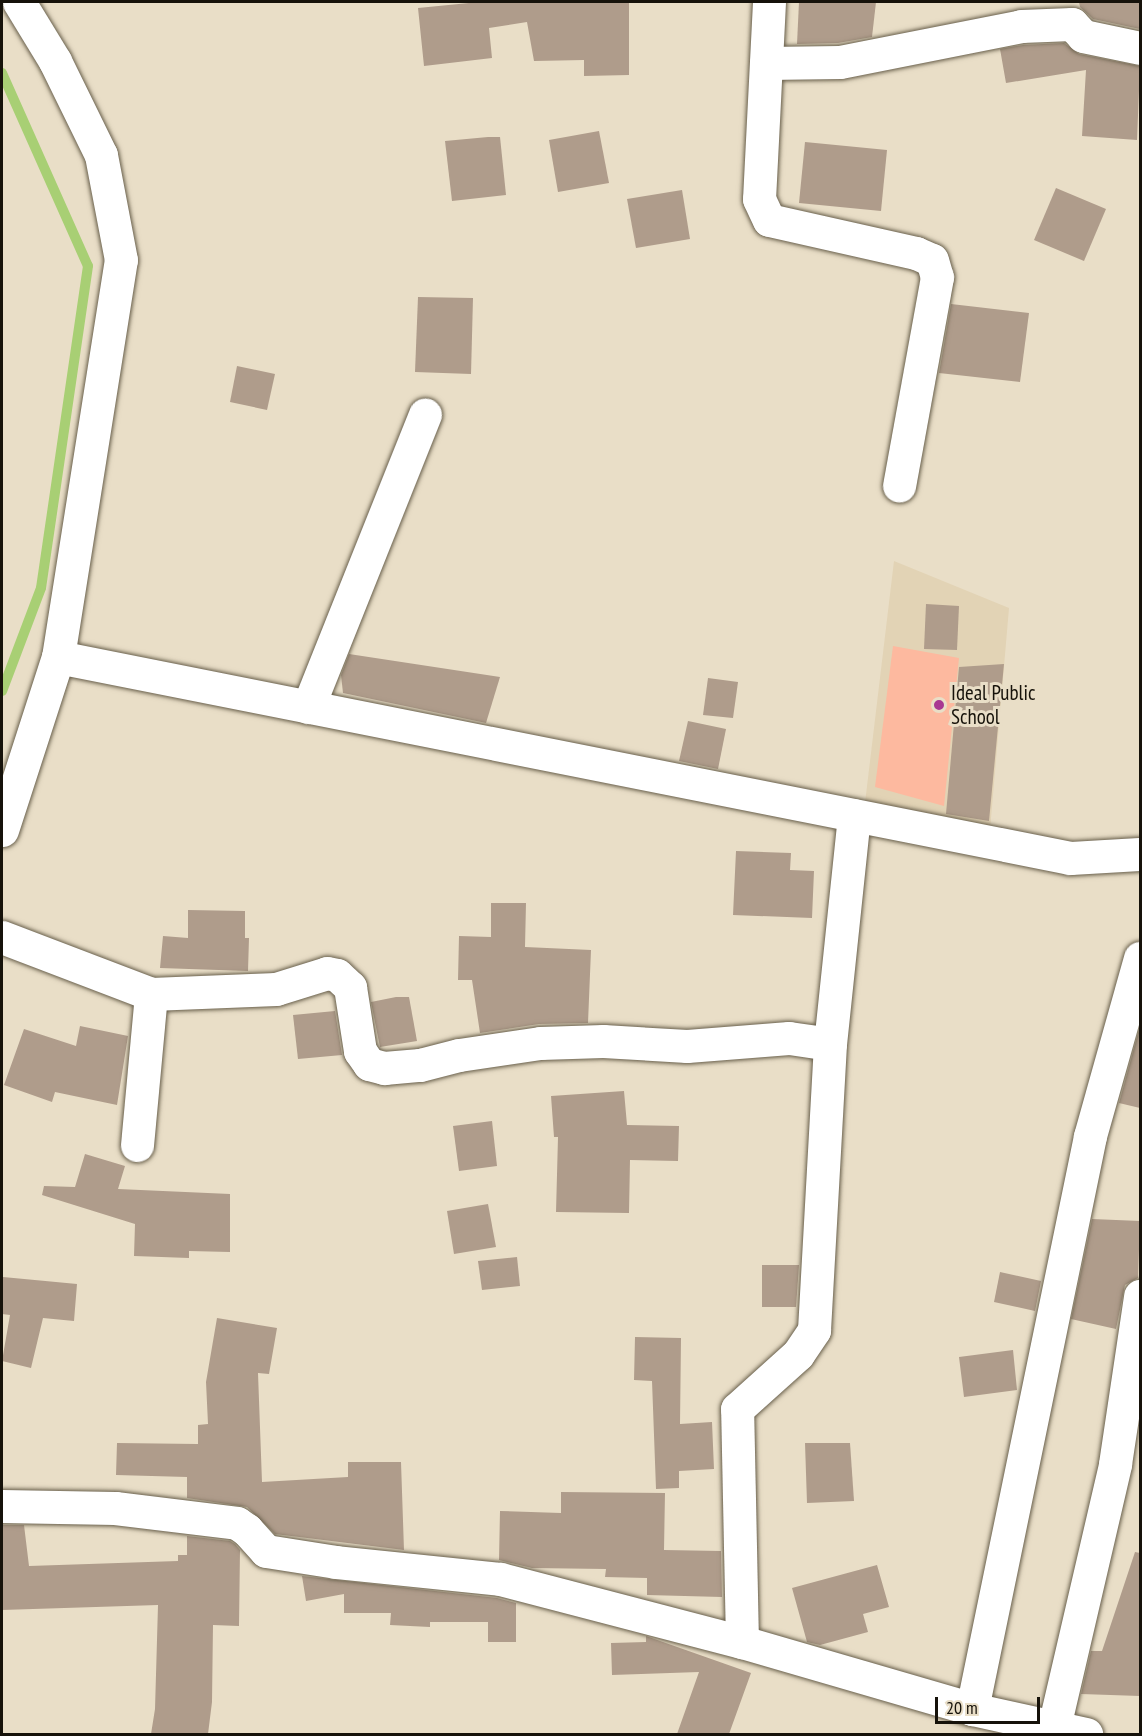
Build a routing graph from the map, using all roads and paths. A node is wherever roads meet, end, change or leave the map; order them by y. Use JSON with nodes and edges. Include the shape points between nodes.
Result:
{"nodes":[{"id":1,"x":19,"y":2,"type":"edge"},
{"id":2,"x":769,"y":2,"type":"edge"},
{"id":3,"x":1140,"y":48,"type":"edge"},
{"id":4,"x":766,"y":63,"type":"junction"},
{"id":5,"x":426,"y":415,"type":"dead end"},
{"id":6,"x":899,"y":486,"type":"dead end"},
{"id":7,"x":58,"y":657,"type":"junction"},
{"id":8,"x":308,"y":707,"type":"junction"},
{"id":9,"x":854,"y":815,"type":"junction"},
{"id":10,"x":2,"y":830,"type":"edge"},
{"id":11,"x":1140,"y":854,"type":"edge"},
{"id":12,"x":2,"y":937,"type":"edge"},
{"id":13,"x":1140,"y":958,"type":"edge"},
{"id":14,"x":151,"y":994,"type":"junction"},
{"id":15,"x":830,"y":1044,"type":"junction"},
{"id":16,"x":137,"y":1145,"type":"dead end"},
{"id":17,"x":1140,"y":1296,"type":"edge"},
{"id":18,"x":2,"y":1506,"type":"edge"},
{"id":19,"x":742,"y":1642,"type":"junction"},
{"id":20,"x":972,"y":1709,"type":"junction"},
{"id":21,"x":1019,"y":1727,"type":"edge"},
{"id":22,"x":1054,"y":1727,"type":"junction"},
{"id":23,"x":1086,"y":1734,"type":"edge"}],
"edges":[{"from":1,"to":7,"type":"street","via":[[55,61],[101,155],[121,260]]},
{"from":2,"to":4,"type":"street"},
{"from":3,"to":4,"type":"street","via":[[1083,36],[1072,24],[1021,26],[840,62]]},
{"from":4,"to":6,"type":"street","via":[[759,199],[769,220],[932,260],[937,277]]},
{"from":5,"to":8,"type":"street"},
{"from":7,"to":8,"type":"street"},
{"from":7,"to":10,"type":"street"},
{"from":8,"to":9,"type":"street"},
{"from":9,"to":11,"type":"street","via":[[1070,858]]},
{"from":9,"to":15,"type":"street"},
{"from":12,"to":14,"type":"street"},
{"from":13,"to":20,"type":"street","via":[[1090,1136]]},
{"from":14,"to":15,"type":"street","via":[[276,989],[327,973],[337,975],[350,987],[360,1051],[369,1064],[384,1068],[540,1043],[603,1041],[687,1046],[789,1038]]},
{"from":14,"to":16,"type":"street"},
{"from":15,"to":19,"type":"street","via":[[814,1330],[798,1354],[737,1409]]},
{"from":17,"to":22,"type":"street","via":[[1115,1464]]},
{"from":18,"to":19,"type":"street","via":[[115,1508],[237,1523],[266,1551],[500,1579]]},
{"from":19,"to":20,"type":"street"},
{"from":20,"to":21,"type":"street"},
{"from":21,"to":22,"type":"street"},
{"from":22,"to":23,"type":"street"}]}
